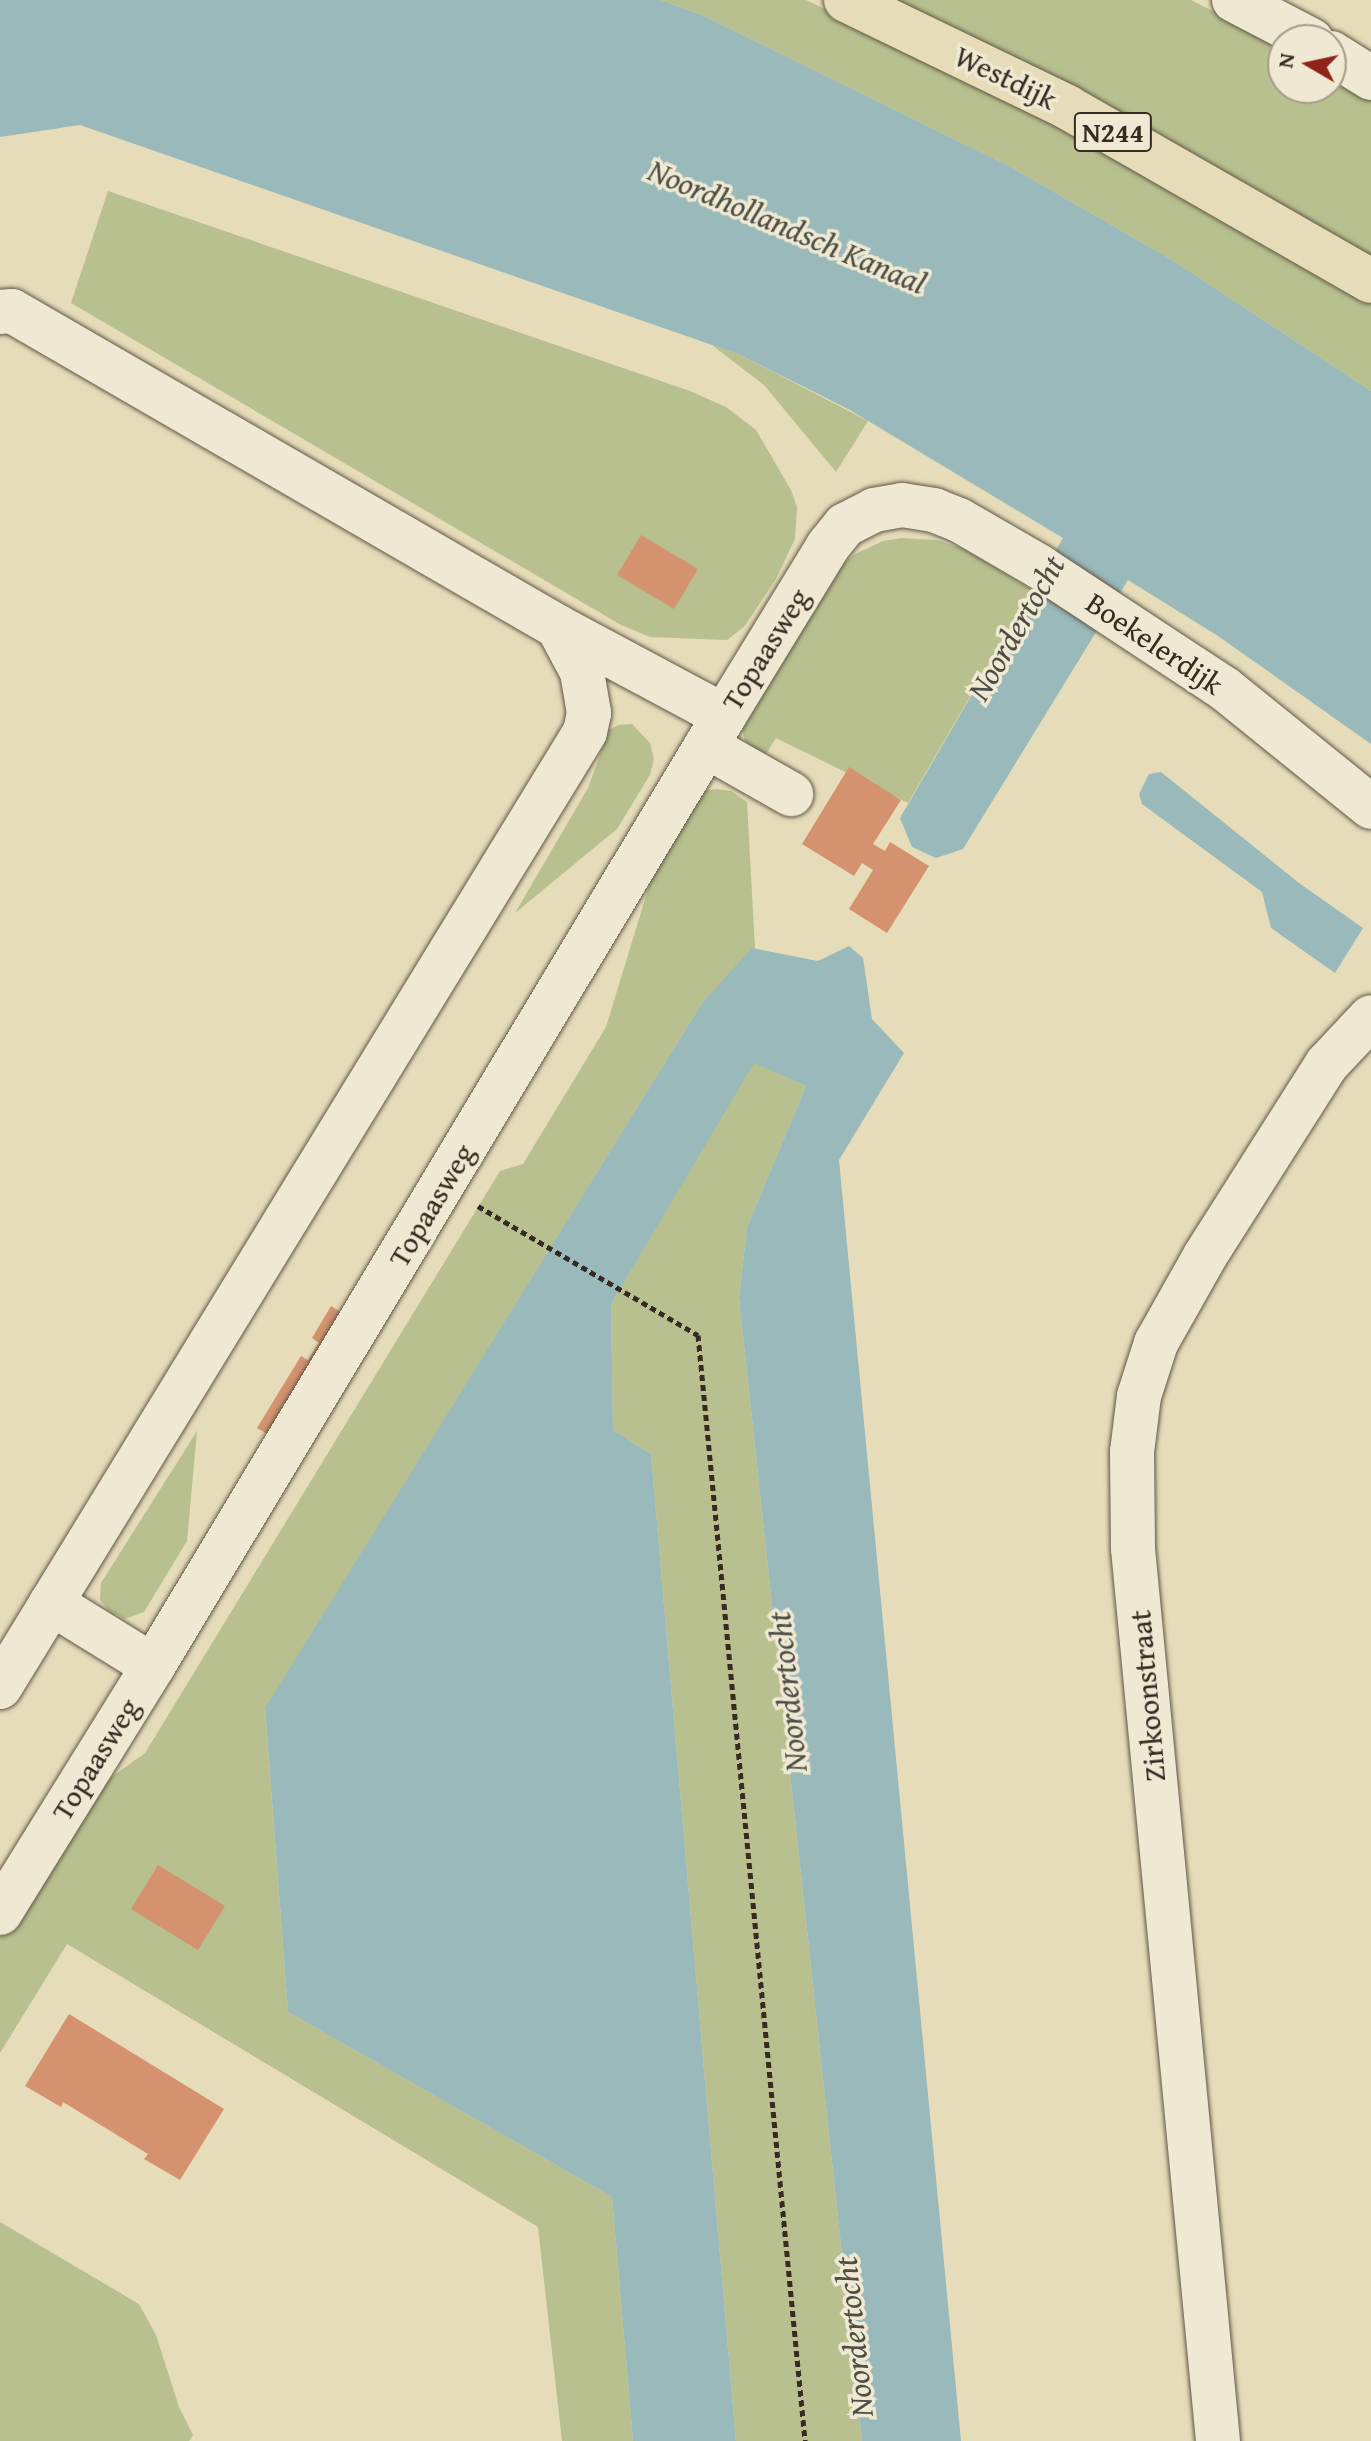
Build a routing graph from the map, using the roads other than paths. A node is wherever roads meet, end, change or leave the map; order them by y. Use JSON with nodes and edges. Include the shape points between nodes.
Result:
{"nodes":[{"id":1,"x":846,"y":0,"type":"edge"},
{"id":2,"x":1234,"y":0,"type":"edge"},
{"id":3,"x":1280,"y":24,"type":"edge"},
{"id":4,"x":1347,"y":63,"type":"edge"},
{"id":5,"x":1371,"y":78,"type":"edge"},
{"id":6,"x":1371,"y":281,"type":"edge"},
{"id":7,"x":0,"y":312,"type":"edge"},
{"id":8,"x":874,"y":510,"type":"joint"},
{"id":9,"x":558,"y":627,"type":"junction"},
{"id":10,"x":715,"y":731,"type":"junction"},
{"id":11,"x":791,"y":794,"type":"dead end"},
{"id":12,"x":1371,"y":807,"type":"edge"},
{"id":13,"x":1371,"y":1017,"type":"edge"},
{"id":14,"x":51,"y":1603,"type":"junction"},
{"id":15,"x":153,"y":1666,"type":"junction"},
{"id":16,"x":0,"y":1687,"type":"edge"},
{"id":17,"x":0,"y":1913,"type":"edge"},
{"id":18,"x":1218,"y":2441,"type":"edge"}],
"edges":[{"from":1,"to":6,"type":"main road","name":"Westdijk","number":"N244","via":[[1067,107]]},
{"from":2,"to":3,"type":"street"},
{"from":4,"to":5,"type":"street"},
{"from":7,"to":9,"type":"street","via":[[12,311]]},
{"from":8,"to":10,"type":"street","name":"Topaasweg","via":[[845,525],[828,546]]},
{"from":8,"to":12,"type":"street","name":"Boekelerdijk","via":[[902,505],[934,510],[1040,567],[1225,689]]},
{"from":9,"to":10,"type":"street"},
{"from":9,"to":14,"type":"street","via":[[589,697],[585,732]]},
{"from":10,"to":11,"type":"street"},
{"from":10,"to":15,"type":"street","name":"Topaasweg"},
{"from":13,"to":18,"type":"street","name":"Zirkoonstraat","via":[[1327,1064],[1163,1331],[1139,1396],[1132,1452],[1133,1548]]},
{"from":14,"to":15,"type":"street"},
{"from":14,"to":16,"type":"street"},
{"from":15,"to":17,"type":"street","name":"Topaasweg"}]}
